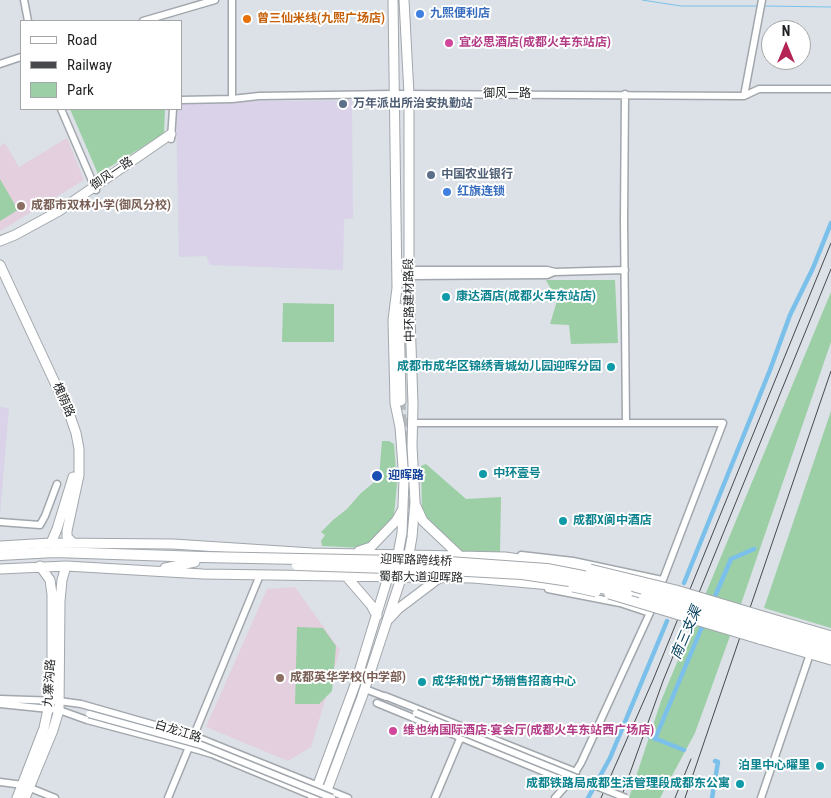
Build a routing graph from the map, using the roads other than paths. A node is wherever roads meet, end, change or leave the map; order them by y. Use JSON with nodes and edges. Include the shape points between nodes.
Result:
{"nodes":[{"id":1,"x":24,"y":0,"type":"edge"},
{"id":2,"x":216,"y":0,"type":"edge"},
{"id":3,"x":232,"y":0,"type":"edge"},
{"id":4,"x":762,"y":0,"type":"edge"},
{"id":5,"x":400,"y":2,"type":"edge"},
{"id":6,"x":28,"y":20,"type":"edge"},
{"id":7,"x":146,"y":20,"type":"edge"},
{"id":8,"x":20,"y":57,"type":"edge"},
{"id":9,"x":0,"y":64,"type":"edge"},
{"id":10,"x":831,"y":88,"type":"edge"},
{"id":11,"x":395,"y":94,"type":"junction"},
{"id":12,"x":409,"y":94,"type":"junction"},
{"id":13,"x":625,"y":94,"type":"junction"},
{"id":14,"x":744,"y":96,"type":"junction"},
{"id":15,"x":232,"y":99,"type":"junction"},
{"id":16,"x":182,"y":100,"type":"edge"},
{"id":17,"x":61,"y":110,"type":"edge"},
{"id":18,"x":173,"y":110,"type":"edge"},
{"id":19,"x":171,"y":137,"type":"joint"},
{"id":20,"x":94,"y":188,"type":"junction"},
{"id":21,"x":0,"y":241,"type":"edge"},
{"id":22,"x":0,"y":246,"type":"edge"},
{"id":23,"x":0,"y":264,"type":"edge"},
{"id":24,"x":625,"y":270,"type":"junction"},
{"id":25,"x":408,"y":273,"type":"junction"},
{"id":26,"x":0,"y":278,"type":"edge"},
{"id":27,"x":397,"y":288,"type":"junction"},
{"id":28,"x":409,"y":288,"type":"junction"},
{"id":29,"x":413,"y":423,"type":"junction"},
{"id":30,"x":626,"y":423,"type":"junction"},
{"id":31,"x":57,"y":484,"type":"dead end"},
{"id":32,"x":414,"y":502,"type":"junction"},
{"id":33,"x":403,"y":509,"type":"junction"},
{"id":34,"x":0,"y":522,"type":"edge"},
{"id":35,"x":73,"y":542,"type":"junction"},
{"id":36,"x":51,"y":543,"type":"junction"},
{"id":37,"x":111,"y":543,"type":"junction"},
{"id":38,"x":0,"y":546,"type":"edge"},
{"id":39,"x":312,"y":552,"type":"junction"},
{"id":40,"x":353,"y":553,"type":"junction"},
{"id":41,"x":398,"y":554,"type":"junction"},
{"id":42,"x":409,"y":554,"type":"junction"},
{"id":43,"x":0,"y":555,"type":"edge"},
{"id":44,"x":151,"y":555,"type":"junction"},
{"id":45,"x":460,"y":556,"type":"junction"},
{"id":46,"x":474,"y":556,"type":"junction"},
{"id":47,"x":0,"y":561,"type":"edge"},
{"id":48,"x":199,"y":561,"type":"junction"},
{"id":49,"x":40,"y":566,"type":"junction"},
{"id":50,"x":66,"y":566,"type":"junction"},
{"id":51,"x":0,"y":569,"type":"edge"},
{"id":52,"x":590,"y":569,"type":"junction"},
{"id":53,"x":153,"y":570,"type":"junction"},
{"id":54,"x":260,"y":575,"type":"junction"},
{"id":55,"x":312,"y":576,"type":"junction"},
{"id":56,"x":346,"y":576,"type":"junction"},
{"id":57,"x":388,"y":578,"type":"junction"},
{"id":58,"x":400,"y":578,"type":"junction"},
{"id":59,"x":439,"y":578,"type":"junction"},
{"id":60,"x":473,"y":578,"type":"junction"},
{"id":61,"x":502,"y":580,"type":"junction"},
{"id":62,"x":662,"y":580,"type":"junction"},
{"id":63,"x":587,"y":589,"type":"junction"},
{"id":64,"x":628,"y":589,"type":"junction"},
{"id":65,"x":676,"y":590,"type":"junction"},
{"id":66,"x":644,"y":598,"type":"junction"},
{"id":67,"x":650,"y":613,"type":"junction"},
{"id":68,"x":376,"y":616,"type":"junction"},
{"id":69,"x":683,"y":617,"type":"junction"},
{"id":70,"x":387,"y":621,"type":"junction"},
{"id":71,"x":763,"y":628,"type":"junction"},
{"id":72,"x":831,"y":635,"type":"edge"},
{"id":73,"x":831,"y":642,"type":"edge"},
{"id":74,"x":831,"y":652,"type":"edge"},
{"id":75,"x":810,"y":654,"type":"junction"},
{"id":76,"x":831,"y":660,"type":"edge"},
{"id":77,"x":363,"y":693,"type":"junction"},
{"id":78,"x":385,"y":696,"type":"junction"},
{"id":79,"x":0,"y":699,"type":"edge"},
{"id":80,"x":377,"y":703,"type":"junction"},
{"id":81,"x":0,"y":704,"type":"edge"},
{"id":82,"x":54,"y":705,"type":"junction"},
{"id":83,"x":416,"y":714,"type":"junction"},
{"id":84,"x":465,"y":728,"type":"junction"},
{"id":85,"x":194,"y":736,"type":"junction"},
{"id":86,"x":461,"y":737,"type":"junction"},
{"id":87,"x":189,"y":748,"type":"junction"},
{"id":88,"x":576,"y":772,"type":"junction"},
{"id":89,"x":0,"y":782,"type":"edge"},
{"id":90,"x":569,"y":782,"type":"junction"},
{"id":91,"x":317,"y":785,"type":"junction"},
{"id":92,"x":27,"y":786,"type":"junction"},
{"id":93,"x":328,"y":795,"type":"edge"},
{"id":94,"x":315,"y":797,"type":"edge"},
{"id":95,"x":17,"y":798,"type":"edge"},
{"id":96,"x":25,"y":798,"type":"edge"},
{"id":97,"x":55,"y":798,"type":"edge"},
{"id":98,"x":168,"y":798,"type":"edge"},
{"id":99,"x":348,"y":798,"type":"edge"},
{"id":100,"x":435,"y":798,"type":"edge"},
{"id":101,"x":555,"y":798,"type":"edge"},
{"id":102,"x":626,"y":798,"type":"edge"},
{"id":103,"x":761,"y":798,"type":"edge"}],
"edges":[{"from":1,"to":6,"type":"street"},
{"from":2,"to":7,"type":"street"},
{"from":3,"to":15,"type":"street"},
{"from":4,"to":14,"type":"street"},
{"from":5,"to":11,"type":"main road","name":"中环路建材路段","via":[[393,48]]},
{"from":5,"to":12,"type":"main road","name":"中环路建材路段"},
{"from":8,"to":9,"type":"street"},
{"from":10,"to":14,"type":"street","name":"御风一路","via":[[759,89]]},
{"from":11,"to":12,"type":"street","name":"御风一路"},
{"from":11,"to":15,"type":"street","name":"御风一路"},
{"from":11,"to":27,"type":"main road","name":"中环路建材路段"},
{"from":12,"to":13,"type":"street","name":"御风一路"},
{"from":12,"to":25,"type":"main road","name":"中环路建材路段"},
{"from":13,"to":14,"type":"street","name":"御风一路"},
{"from":13,"to":24,"type":"street"},
{"from":15,"to":16,"type":"street","name":"御风一路"},
{"from":17,"to":20,"type":"street"},
{"from":18,"to":19,"type":"street","name":"御风一路"},
{"from":19,"to":20,"type":"main road","name":"御风一路"},
{"from":20,"to":21,"type":"main road","name":"御风一路","via":[[59,211]]},
{"from":20,"to":22,"type":"main road","name":"御风一路","via":[[62,215]]},
{"from":23,"to":35,"type":"main road","name":"槐荫路","via":[[76,433],[79,476],[67,531],[67,537]]},
{"from":24,"to":25,"type":"street","via":[[547,275]]},
{"from":24,"to":30,"type":"street"},
{"from":25,"to":28,"type":"main road","name":"中环路建材路段"},
{"from":26,"to":36,"type":"main road","name":"槐荫路","via":[[65,416],[73,446],[71,487]]},
{"from":27,"to":28,"type":"main road","via":[[404,401],[405,320]]},
{"from":27,"to":33,"type":"main road","name":"中环路建材路段","via":[[395,403],[404,480]]},
{"from":28,"to":29,"type":"main road","name":"中环路建材路段"},
{"from":29,"to":30,"type":"street"},
{"from":29,"to":32,"type":"main road","name":"中环路建材路段"},
{"from":30,"to":62,"type":"street","via":[[724,423]]},
{"from":31,"to":34,"type":"street","via":[[40,525]]},
{"from":32,"to":42,"type":"main road","name":"中环路建材路段"},
{"from":32,"to":45,"type":"main road","via":[[423,520]]},
{"from":33,"to":40,"type":"main road","via":[[371,547]]},
{"from":33,"to":41,"type":"main road","name":"中环路建材路段"},
{"from":35,"to":36,"type":"main road","name":"蜀都大道迎晖路"},
{"from":35,"to":37,"type":"main road","name":"蜀都大道迎晖路"},
{"from":36,"to":38,"type":"main road","name":"蜀都大道迎晖路"},
{"from":37,"to":39,"type":"main road","name":"蜀都大道迎晖路"},
{"from":37,"to":44,"type":"main road"},
{"from":39,"to":40,"type":"main road","name":"蜀都大道迎晖路"},
{"from":39,"to":55,"type":"street","via":[[321,558],[323,564],[321,571]]},
{"from":40,"to":41,"type":"main road","name":"蜀都大道迎晖路"},
{"from":41,"to":42,"type":"main road","name":"蜀都大道迎晖路"},
{"from":41,"to":57,"type":"main road","name":"中环路建材路段"},
{"from":42,"to":45,"type":"main road","name":"蜀都大道迎晖路"},
{"from":42,"to":58,"type":"main road","name":"中环路建材路段"},
{"from":43,"to":44,"type":"highway","via":[[55,552]]},
{"from":44,"to":48,"type":"highway"},
{"from":45,"to":46,"type":"main road","name":"蜀都大道迎晖路"},
{"from":46,"to":52,"type":"main road","name":"蜀都大道迎晖路"},
{"from":46,"to":60,"type":"street","via":[[465,562],[464,567]]},
{"from":46,"to":62,"type":"street","via":[[500,554],[550,558]]},
{"from":47,"to":48,"type":"highway","via":[[57,558]]},
{"from":48,"to":53,"type":"main road"},
{"from":48,"to":64,"type":"highway","name":"迎晖路跨线桥","bridge":true,"via":[[383,560],[501,565],[573,573]]},
{"from":49,"to":50,"type":"main road","name":"蜀都大道迎晖路"},
{"from":49,"to":51,"type":"main road","name":"蜀都大道迎晖路"},
{"from":49,"to":82,"type":"main road","name":"九寨沟路","via":[[50,580],[52,594]]},
{"from":50,"to":53,"type":"main road","name":"蜀都大道迎晖路"},
{"from":50,"to":82,"type":"main road","name":"九寨沟路","via":[[60,601]]},
{"from":52,"to":64,"type":"highway","bridge":true},
{"from":52,"to":65,"type":"main road","name":"蜀都大道迎晖路","bridge":true},
{"from":53,"to":54,"type":"main road","name":"蜀都大道迎晖路"},
{"from":54,"to":55,"type":"main road","name":"蜀都大道迎晖路"},
{"from":54,"to":85,"type":"street"},
{"from":55,"to":56,"type":"main road","name":"蜀都大道迎晖路"},
{"from":56,"to":57,"type":"main road","name":"蜀都大道迎晖路"},
{"from":56,"to":68,"type":"main road","via":[[371,605]]},
{"from":57,"to":58,"type":"main road","name":"蜀都大道迎晖路"},
{"from":57,"to":68,"type":"main road","name":"中环路建材路段"},
{"from":58,"to":59,"type":"main road","name":"蜀都大道迎晖路"},
{"from":58,"to":70,"type":"main road","name":"中环路建材路段"},
{"from":59,"to":60,"type":"main road","name":"蜀都大道迎晖路"},
{"from":59,"to":70,"type":"main road"},
{"from":60,"to":61,"type":"main road","name":"蜀都大道迎晖路"},
{"from":61,"to":63,"type":"main road","name":"蜀都大道迎晖路","bridge":true},
{"from":61,"to":67,"type":"street","via":[[602,599]]},
{"from":62,"to":67,"type":"street"},
{"from":63,"to":64,"type":"highway","bridge":true},
{"from":63,"to":69,"type":"main road","name":"蜀都大道迎晖路","bridge":true},
{"from":64,"to":65,"type":"highway","bridge":true},
{"from":64,"to":66,"type":"highway","name":"蜀都大道迎晖路"},
{"from":64,"to":71,"type":"highway","name":"蜀都大道迎晖路","bridge":true},
{"from":65,"to":71,"type":"main road","name":"蜀都大道迎晖路","bridge":true},
{"from":66,"to":69,"type":"highway","bridge":true},
{"from":66,"to":71,"type":"highway","name":"蜀都大道迎晖路","bridge":true},
{"from":67,"to":88,"type":"street"},
{"from":68,"to":91,"type":"main road","name":"中环路建材路段","via":[[355,685]]},
{"from":69,"to":71,"type":"main road","name":"蜀都大道迎晖路","bridge":true},
{"from":70,"to":77,"type":"main road","name":"中环路建材路段"},
{"from":71,"to":72,"type":"main road"},
{"from":71,"to":73,"type":"highway","name":"蜀都大道迎晖路"},
{"from":71,"to":74,"type":"highway","name":"蜀都大道迎晖路"},
{"from":71,"to":75,"type":"main road","name":"蜀都大道迎晖路"},
{"from":75,"to":76,"type":"main road","name":"蜀都大道迎晖路"},
{"from":75,"to":103,"type":"street"},
{"from":77,"to":78,"type":"street"},
{"from":77,"to":80,"type":"street"},
{"from":77,"to":93,"type":"main road","name":"中环路建材路段"},
{"from":78,"to":83,"type":"street"},
{"from":78,"to":84,"type":"street"},
{"from":79,"to":82,"type":"street","name":"白龙江路"},
{"from":80,"to":83,"type":"street"},
{"from":80,"to":86,"type":"street"},
{"from":81,"to":82,"type":"street","name":"白龙江路"},
{"from":82,"to":85,"type":"street","name":"白龙江路","via":[[80,704]]},
{"from":82,"to":87,"type":"street","name":"白龙江路","via":[[87,720]]},
{"from":82,"to":92,"type":"main road","name":"九寨沟路","via":[[53,730]]},
{"from":82,"to":93,"type":"street","bridge":true,"via":[[201,745]]},
{"from":83,"to":102,"type":"street","bridge":true},
{"from":84,"to":86,"type":"street"},
{"from":84,"to":88,"type":"street"},
{"from":85,"to":87,"type":"street"},
{"from":85,"to":91,"type":"street","name":"白龙江路"},
{"from":86,"to":90,"type":"street"},
{"from":86,"to":100,"type":"street"},
{"from":87,"to":94,"type":"street","name":"白龙江路","via":[[212,754]]},
{"from":87,"to":98,"type":"street"},
{"from":88,"to":90,"type":"street"},
{"from":89,"to":92,"type":"street"},
{"from":90,"to":101,"type":"street"},
{"from":91,"to":93,"type":"street","name":"白龙江路"},
{"from":91,"to":94,"type":"main road","name":"中环路建材路段"},
{"from":92,"to":95,"type":"main road","name":"九寨沟路"},
{"from":92,"to":96,"type":"main road","name":"九寨沟路"},
{"from":92,"to":97,"type":"street"},
{"from":93,"to":99,"type":"street","name":"白龙江路"}]}
